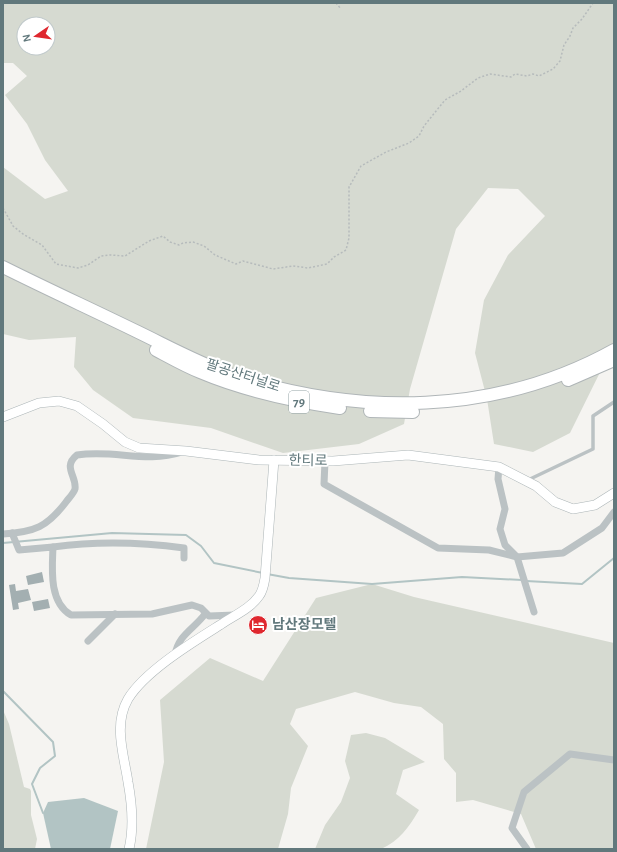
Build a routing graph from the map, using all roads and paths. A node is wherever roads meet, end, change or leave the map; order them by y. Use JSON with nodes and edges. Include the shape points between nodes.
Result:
{"nodes":[{"id":1,"x":336,"y":3,"type":"edge"},
{"id":2,"x":593,"y":3,"type":"edge"},
{"id":3,"x":341,"y":9,"type":"dead end"},
{"id":4,"x":3,"y":208,"type":"edge"},
{"id":5,"x":3,"y":266,"type":"edge"},
{"id":6,"x":3,"y":274,"type":"edge"},
{"id":7,"x":614,"y":350,"type":"edge"},
{"id":8,"x":614,"y":360,"type":"edge"},
{"id":9,"x":614,"y":402,"type":"edge"},
{"id":10,"x":3,"y":417,"type":"edge"},
{"id":11,"x":186,"y":451,"type":"junction"},
{"id":12,"x":274,"y":460,"type":"junction"},
{"id":13,"x":326,"y":461,"type":"junction"},
{"id":14,"x":499,"y":467,"type":"junction"},
{"id":15,"x":526,"y":480,"type":"junction"},
{"id":16,"x":614,"y":493,"type":"edge"},
{"id":17,"x":614,"y":512,"type":"edge"},
{"id":18,"x":12,"y":533,"type":"junction"},
{"id":19,"x":3,"y":534,"type":"edge"},
{"id":20,"x":53,"y":547,"type":"junction"},
{"id":21,"x":517,"y":557,"type":"junction"},
{"id":22,"x":184,"y":558,"type":"dead end"},
{"id":23,"x":534,"y":612,"type":"dead end"},
{"id":24,"x":115,"y":614,"type":"junction"},
{"id":25,"x":205,"y":614,"type":"junction"},
{"id":26,"x":235,"y":615,"type":"junction"},
{"id":27,"x":88,"y":641,"type":"dead end"},
{"id":28,"x":175,"y":655,"type":"junction"},
{"id":29,"x":614,"y":760,"type":"edge"},
{"id":30,"x":129,"y":849,"type":"edge"},
{"id":31,"x":527,"y":849,"type":"edge"}],
"edges":[{"from":1,"to":3,"type":"path"},
{"from":2,"to":4,"type":"path","via":[[573,28],[564,45],[562,58],[553,69],[540,76],[515,74],[511,77],[490,74],[478,78],[444,100],[419,136],[361,166],[349,187],[349,238],[346,250],[327,264],[273,270],[244,261],[236,264],[215,255],[204,246],[193,242],[180,245],[170,242],[163,236],[149,241],[125,256],[100,256],[88,265],[78,268],[56,264],[42,245],[13,226]]},
{"from":5,"to":7,"type":"highway","name":"팔공산터널로","number":"79","via":[[197,361],[231,375],[308,395],[348,401],[381,404],[421,403],[491,395],[514,390],[572,370]]},
{"from":6,"to":8,"type":"highway","name":"팔공산터널로","number":"79","via":[[199,372],[266,394],[330,407],[388,412],[459,408],[500,401],[547,388]]},
{"from":9,"to":15,"type":"lane","via":[[593,416],[594,449]]},
{"from":10,"to":11,"type":"street","name":"한티로","via":[[39,403],[59,401],[77,406],[131,445]]},
{"from":11,"to":12,"type":"street","name":"한티로","via":[[244,459]]},
{"from":11,"to":18,"type":"street","via":[[174,455],[142,458],[108,453],[78,455],[71,463],[70,470],[75,490],[54,518],[31,530]]},
{"from":12,"to":13,"type":"street","name":"한티로"},
{"from":12,"to":26,"type":"street","via":[[264,583],[259,596]]},
{"from":13,"to":14,"type":"street","name":"한티로","via":[[408,455]]},
{"from":13,"to":21,"type":"street","via":[[324,484],[438,548],[490,550]]},
{"from":14,"to":15,"type":"street","name":"한티로"},
{"from":14,"to":21,"type":"street","via":[[498,480],[505,509],[500,529],[505,545]]},
{"from":15,"to":16,"type":"street","name":"한티로","via":[[555,502],[573,509],[595,505]]},
{"from":17,"to":21,"type":"street","via":[[602,528],[563,553]]},
{"from":18,"to":19,"type":"street"},
{"from":18,"to":20,"type":"street","via":[[19,550]]},
{"from":20,"to":22,"type":"street","via":[[104,542],[156,544],[184,548]]},
{"from":20,"to":24,"type":"street","via":[[52,574],[59,603],[64,610],[74,616]]},
{"from":21,"to":23,"type":"street"},
{"from":24,"to":25,"type":"street","via":[[152,614],[192,605],[201,608]]},
{"from":24,"to":27,"type":"street"},
{"from":25,"to":26,"type":"street"},
{"from":25,"to":28,"type":"street","via":[[182,637],[176,646]]},
{"from":26,"to":28,"type":"street"},
{"from":28,"to":30,"type":"street","via":[[135,690],[121,715],[120,738],[132,810]]},
{"from":29,"to":31,"type":"street","via":[[570,754],[524,792],[512,828]]}]}
